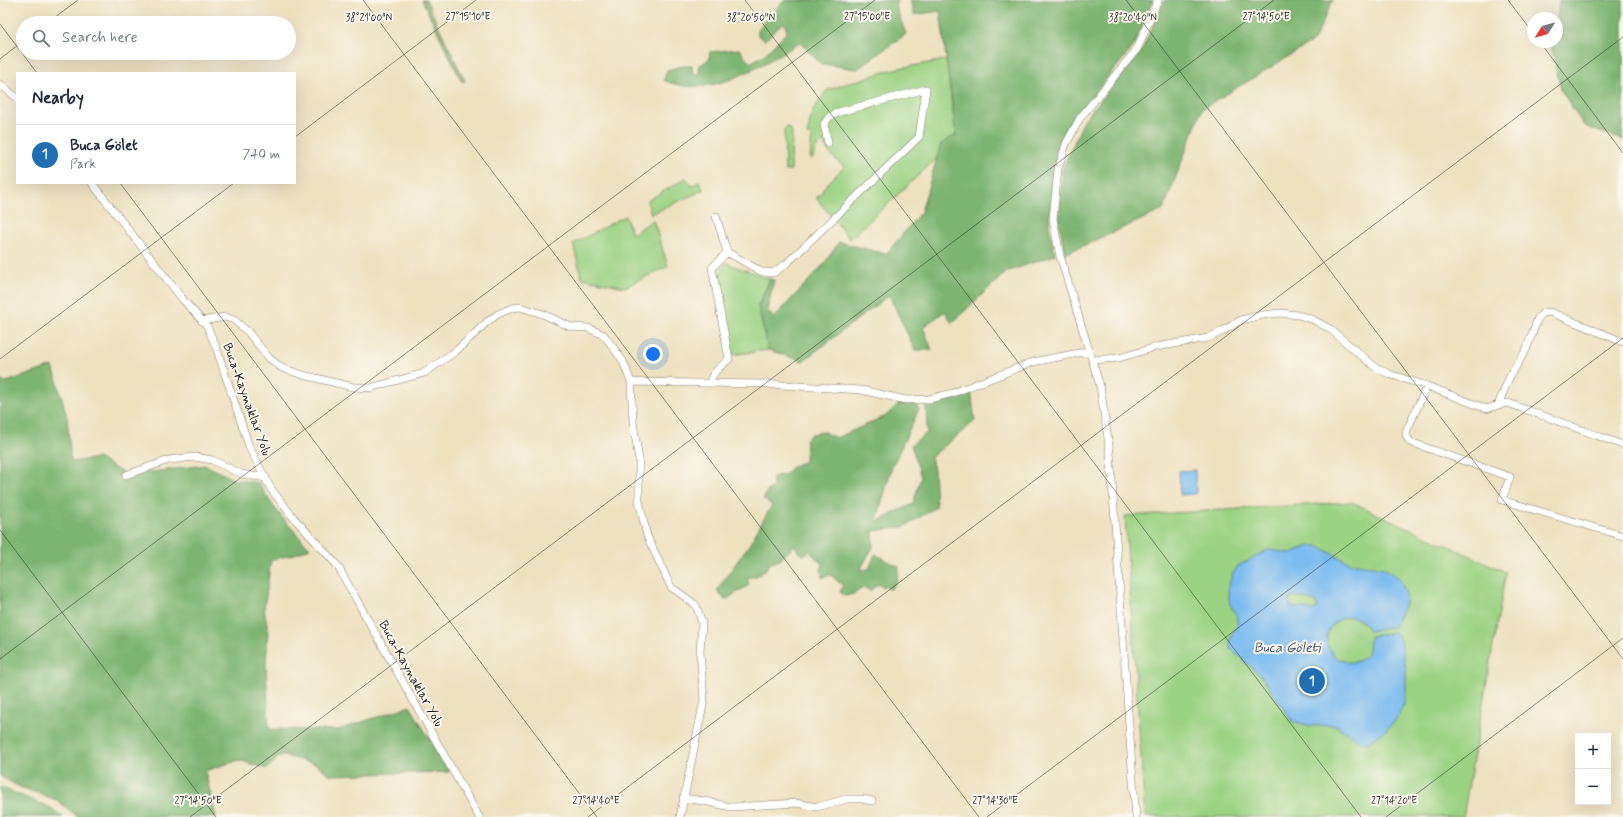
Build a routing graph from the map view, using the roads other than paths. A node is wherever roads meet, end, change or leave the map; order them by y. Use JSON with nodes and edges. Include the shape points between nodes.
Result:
{"nodes":[{"id":1,"x":1158,"y":0,"type":"edge"},
{"id":2,"x":0,"y":84,"type":"edge"},
{"id":3,"x":16,"y":97,"type":"edge"},
{"id":4,"x":828,"y":143,"type":"dead end"},
{"id":5,"x":93,"y":184,"type":"edge"},
{"id":6,"x":716,"y":216,"type":"dead end"},
{"id":7,"x":727,"y":252,"type":"junction"},
{"id":8,"x":202,"y":321,"type":"junction"},
{"id":9,"x":1623,"y":342,"type":"edge"},
{"id":10,"x":1089,"y":351,"type":"junction"},
{"id":11,"x":1092,"y":360,"type":"junction"},
{"id":12,"x":632,"y":382,"type":"junction"},
{"id":13,"x":711,"y":383,"type":"junction"},
{"id":14,"x":1427,"y":386,"type":"junction"},
{"id":15,"x":1498,"y":405,"type":"junction"},
{"id":16,"x":1623,"y":445,"type":"edge"},
{"id":17,"x":126,"y":475,"type":"dead end"},
{"id":18,"x":266,"y":478,"type":"junction"},
{"id":19,"x":1623,"y":536,"type":"edge"},
{"id":20,"x":683,"y":798,"type":"junction"},
{"id":21,"x":872,"y":801,"type":"dead end"},
{"id":22,"x":479,"y":817,"type":"edge"},
{"id":23,"x":680,"y":817,"type":"edge"},
{"id":24,"x":1136,"y":817,"type":"edge"}],
"edges":[{"from":1,"to":10,"type":"street","via":[[1137,49],[1080,118],[1066,144],[1058,169],[1053,218],[1060,256]]},
{"from":2,"to":3,"type":"street"},
{"from":4,"to":7,"type":"street","via":[[824,124],[829,117],[839,112],[926,89],[919,137],[786,264],[773,273],[762,272]]},
{"from":5,"to":8,"type":"street","name":"Buca-Kaynaklar Yolu"},
{"from":6,"to":7,"type":"street"},
{"from":7,"to":13,"type":"street","via":[[712,268],[729,359],[713,374]]},
{"from":8,"to":12,"type":"street","via":[[225,316],[234,320],[247,331],[269,358],[282,368],[353,387],[370,388],[424,372],[456,351],[498,314],[512,308],[520,308],[543,314],[571,327],[588,328],[604,335],[622,361]]},
{"from":8,"to":18,"type":"street","name":"Buca-Kaynaklar Yolu","via":[[207,326],[216,347],[250,449]]},
{"from":9,"to":15,"type":"street","via":[[1550,312],[1543,314],[1538,318],[1526,350],[1509,378]]},
{"from":10,"to":11,"type":"street"},
{"from":10,"to":13,"type":"street","via":[[1033,362],[952,393],[929,399],[906,400],[861,390]]},
{"from":11,"to":14,"type":"street","via":[[1119,358],[1156,347],[1208,338],[1241,320],[1280,313],[1312,319],[1330,329],[1375,367]]},
{"from":11,"to":24,"type":"street","via":[[1100,386],[1110,452]]},
{"from":12,"to":13,"type":"street"},
{"from":12,"to":20,"type":"street","via":[[633,422],[640,460],[638,501],[647,536],[671,587],[696,605],[702,623],[700,652],[704,700]]},
{"from":14,"to":15,"type":"street","via":[[1487,410]]},
{"from":14,"to":19,"type":"street","via":[[1407,430],[1406,435],[1410,442],[1510,477],[1502,500]]},
{"from":15,"to":16,"type":"street","via":[[1508,403]]},
{"from":17,"to":18,"type":"street","via":[[169,460],[195,457],[212,460],[241,474]]},
{"from":18,"to":22,"type":"street","name":"Buca-Kaynaklar Yolu","via":[[292,517],[337,565]]},
{"from":20,"to":21,"type":"street","via":[[731,807],[796,803],[817,807],[847,799]]},
{"from":20,"to":23,"type":"street"}]}
